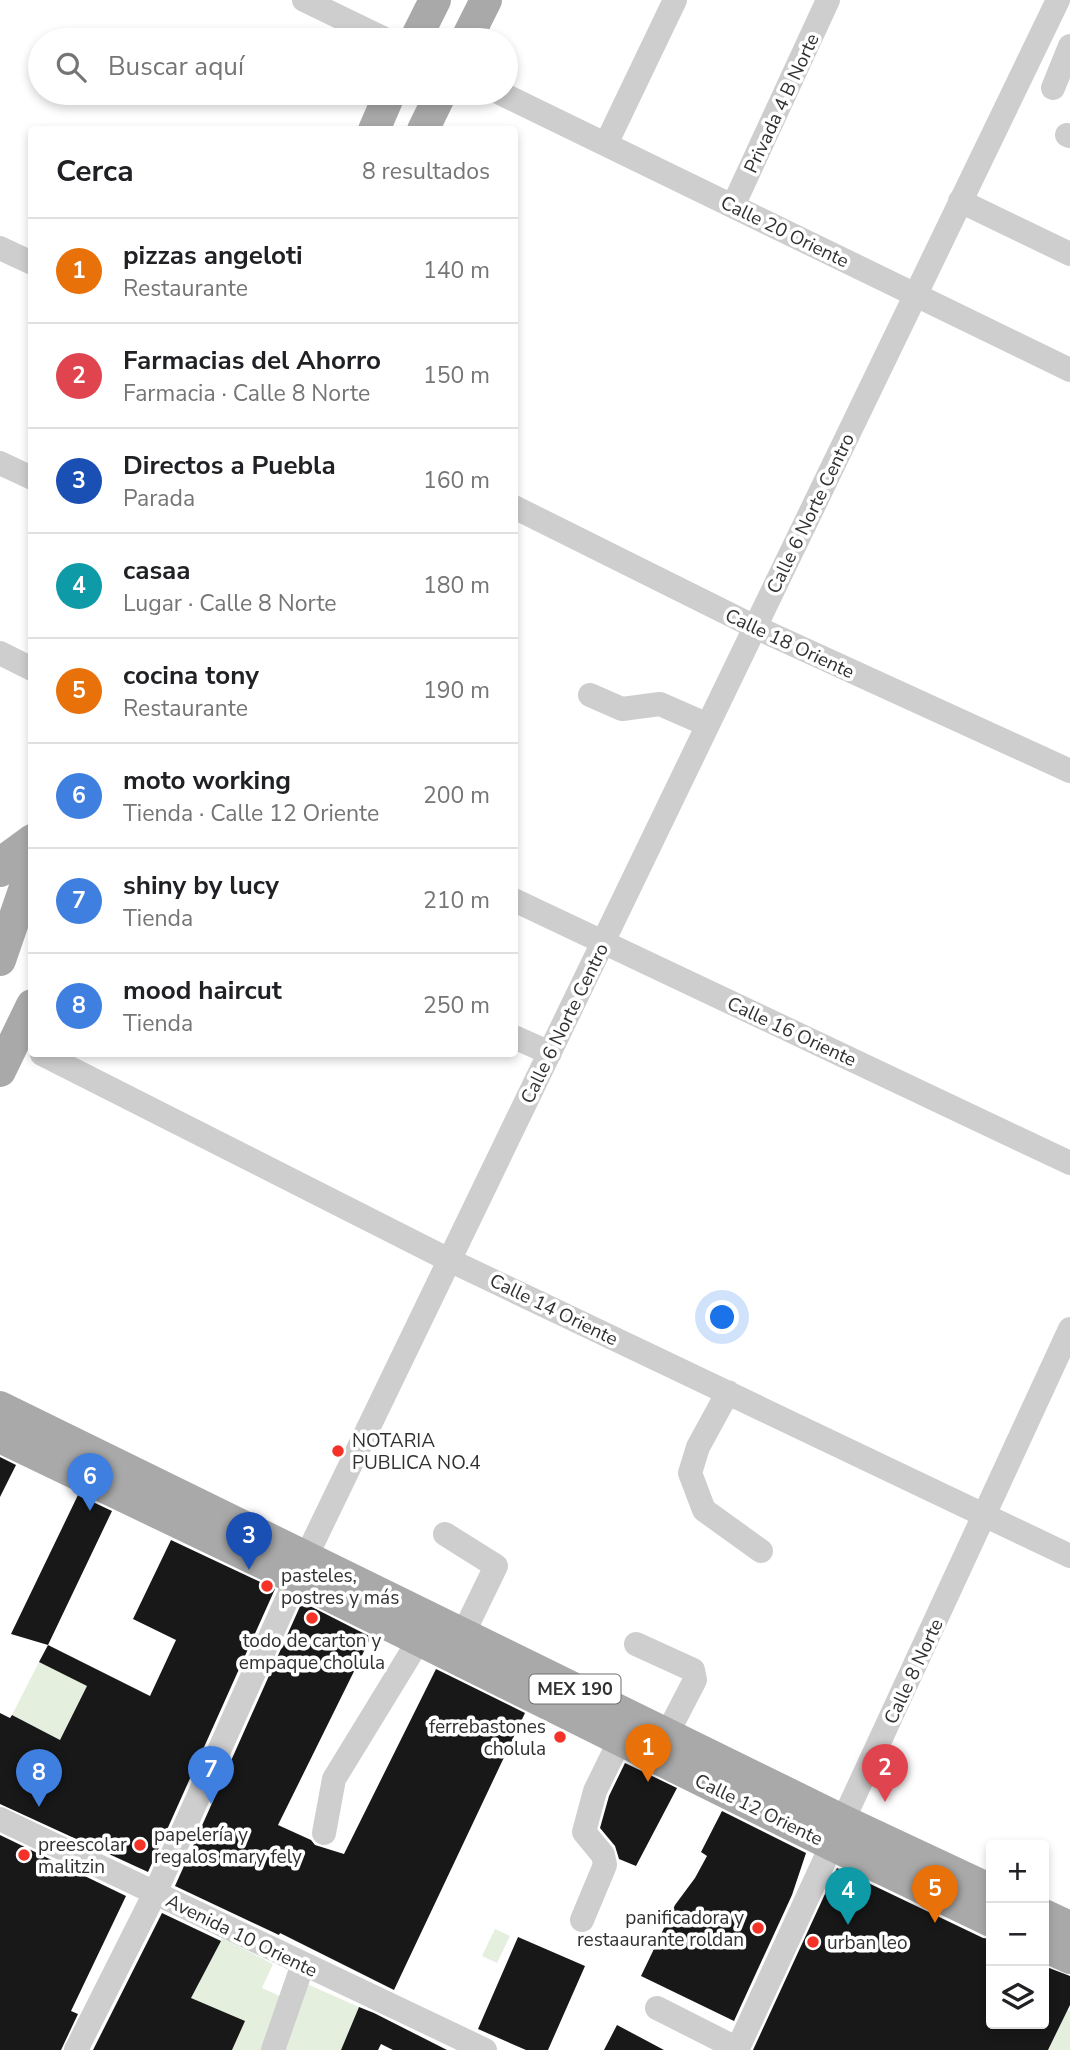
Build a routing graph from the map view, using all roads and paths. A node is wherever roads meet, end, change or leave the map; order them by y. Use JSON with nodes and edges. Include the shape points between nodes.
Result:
{"nodes":[{"id":1,"x":435,"y":0,"type":"edge"},
{"id":2,"x":485,"y":0,"type":"edge"},
{"id":3,"x":675,"y":0,"type":"edge"},
{"id":4,"x":828,"y":0,"type":"edge"},
{"id":5,"x":309,"y":1,"type":"edge"},
{"id":6,"x":1059,"y":16,"type":"edge"},
{"id":7,"x":363,"y":28,"type":"edge"},
{"id":8,"x":421,"y":28,"type":"edge"},
{"id":9,"x":472,"y":28,"type":"edge"},
{"id":10,"x":1070,"y":46,"type":"edge"},
{"id":11,"x":1053,"y":88,"type":"dead end"},
{"id":12,"x":518,"y":102,"type":"edge"},
{"id":13,"x":385,"y":105,"type":"edge"},
{"id":14,"x":435,"y":105,"type":"edge"},
{"id":15,"x":376,"y":126,"type":"edge"},
{"id":16,"x":426,"y":126,"type":"edge"},
{"id":17,"x":606,"y":144,"type":"junction"},
{"id":18,"x":961,"y":201,"type":"junction"},
{"id":19,"x":733,"y":206,"type":"junction"},
{"id":20,"x":0,"y":248,"type":"edge"},
{"id":21,"x":1070,"y":254,"type":"edge"},
{"id":22,"x":28,"y":261,"type":"edge"},
{"id":23,"x":915,"y":295,"type":"junction"},
{"id":24,"x":1070,"y":370,"type":"edge"},
{"id":25,"x":0,"y":463,"type":"edge"},
{"id":26,"x":28,"y":476,"type":"edge"},
{"id":27,"x":518,"y":510,"type":"edge"},
{"id":28,"x":755,"y":627,"type":"junction"},
{"id":29,"x":0,"y":653,"type":"edge"},
{"id":30,"x":28,"y":667,"type":"edge"},
{"id":31,"x":590,"y":695,"type":"dead end"},
{"id":32,"x":708,"y":725,"type":"junction"},
{"id":33,"x":1070,"y":771,"type":"edge"},
{"id":34,"x":28,"y":843,"type":"edge"},
{"id":35,"x":0,"y":871,"type":"edge"},
{"id":36,"x":28,"y":879,"type":"edge"},
{"id":37,"x":518,"y":902,"type":"edge"},
{"id":38,"x":28,"y":936,"type":"edge"},
{"id":39,"x":603,"y":942,"type":"junction"},
{"id":40,"x":0,"y":960,"type":"edge"},
{"id":41,"x":0,"y":982,"type":"edge"},
{"id":42,"x":518,"y":1039,"type":"edge"},
{"id":43,"x":28,"y":1049,"type":"edge"},
{"id":44,"x":550,"y":1052,"type":"junction"},
{"id":45,"x":50,"y":1057,"type":"edge"},
{"id":46,"x":0,"y":1071,"type":"edge"},
{"id":47,"x":1070,"y":1163,"type":"edge"},
{"id":48,"x":449,"y":1259,"type":"junction"},
{"id":49,"x":1070,"y":1329,"type":"edge"},
{"id":50,"x":728,"y":1392,"type":"junction"},
{"id":51,"x":0,"y":1407,"type":"edge"},
{"id":52,"x":0,"y":1437,"type":"edge"},
{"id":53,"x":984,"y":1515,"type":"junction"},
{"id":54,"x":445,"y":1534,"type":"dead end"},
{"id":55,"x":761,"y":1551,"type":"dead end"},
{"id":56,"x":1070,"y":1556,"type":"edge"},
{"id":57,"x":301,"y":1568,"type":"junction"},
{"id":58,"x":463,"y":1634,"type":"junction"},
{"id":59,"x":419,"y":1640,"type":"junction"},
{"id":60,"x":636,"y":1644,"type":"dead end"},
{"id":61,"x":667,"y":1734,"type":"junction"},
{"id":62,"x":620,"y":1740,"type":"junction"},
{"id":63,"x":0,"y":1819,"type":"edge"},
{"id":64,"x":324,"y":1833,"type":"dead end"},
{"id":65,"x":838,"y":1833,"type":"junction"},
{"id":66,"x":986,"y":1888,"type":"edge"},
{"id":67,"x":155,"y":1893,"type":"junction"},
{"id":68,"x":1049,"y":1917,"type":"edge"},
{"id":69,"x":986,"y":1918,"type":"edge"},
{"id":70,"x":582,"y":1920,"type":"dead end"},
{"id":71,"x":1070,"y":1927,"type":"edge"},
{"id":72,"x":1049,"y":1948,"type":"edge"},
{"id":73,"x":1070,"y":1958,"type":"edge"},
{"id":74,"x":303,"y":1964,"type":"junction"},
{"id":75,"x":657,"y":2008,"type":"dead end"},
{"id":76,"x":737,"y":2049,"type":"edge"},
{"id":77,"x":76,"y":2050,"type":"edge"},
{"id":78,"x":274,"y":2050,"type":"edge"},
{"id":79,"x":485,"y":2050,"type":"edge"}],
"edges":[{"from":1,"to":8,"type":"main road"},
{"from":2,"to":9,"type":"main road"},
{"from":3,"to":17,"type":"street"},
{"from":4,"to":19,"type":"street","name":"Privada 4 B Norte"},
{"from":5,"to":7,"type":"street"},
{"from":6,"to":18,"type":"street","name":"Calle 6 Norte Centro"},
{"from":10,"to":11,"type":"street"},
{"from":12,"to":17,"type":"street","name":"Calle 20 Oriente"},
{"from":13,"to":15,"type":"main road"},
{"from":14,"to":16,"type":"main road"},
{"from":17,"to":19,"type":"street","name":"Calle 20 Oriente"},
{"from":18,"to":21,"type":"street"},
{"from":18,"to":23,"type":"street","name":"Calle 6 Norte Centro"},
{"from":19,"to":23,"type":"street","name":"Calle 20 Oriente"},
{"from":20,"to":22,"type":"street"},
{"from":23,"to":24,"type":"street","name":"Calle 20 Oriente"},
{"from":23,"to":28,"type":"street","name":"Calle 6 Norte Centro"},
{"from":25,"to":26,"type":"street"},
{"from":27,"to":28,"type":"street","name":"Calle 18 Oriente"},
{"from":28,"to":32,"type":"street","name":"Calle 6 Norte Centro"},
{"from":28,"to":33,"type":"street","name":"Calle 18 Oriente"},
{"from":29,"to":30,"type":"street"},
{"from":31,"to":32,"type":"street","via":[[622,709],[660,704]]},
{"from":32,"to":39,"type":"street","name":"Calle 6 Norte Centro"},
{"from":34,"to":35,"type":"main road","via":[[9,857]]},
{"from":36,"to":40,"type":"main road"},
{"from":37,"to":39,"type":"street","name":"Calle 16 Oriente"},
{"from":38,"to":41,"type":"main road"},
{"from":39,"to":44,"type":"street","name":"Calle 6 Norte Centro"},
{"from":39,"to":47,"type":"street","name":"Calle 16 Oriente"},
{"from":42,"to":44,"type":"street"},
{"from":43,"to":46,"type":"main road"},
{"from":44,"to":48,"type":"street","name":"Calle 6 Norte Centro"},
{"from":45,"to":48,"type":"street","name":"Calle 14 Oriente"},
{"from":48,"to":50,"type":"street","name":"Calle 14 Oriente"},
{"from":48,"to":57,"type":"street","name":"Calle 6 Norte Centro"},
{"from":49,"to":53,"type":"street","name":"Calle 8 Norte"},
{"from":50,"to":53,"type":"street","name":"Calle 14 Oriente"},
{"from":50,"to":55,"type":"street","via":[[698,1447],[690,1473],[704,1510]]},
{"from":51,"to":57,"type":"main road","name":"Calle 12 Oriente","number":"MEX 190"},
{"from":52,"to":57,"type":"main road","name":"Calle 12 Oriente","number":"MEX 190"},
{"from":53,"to":56,"type":"street","name":"Calle 14 Oriente"},
{"from":53,"to":65,"type":"street","name":"Calle 8 Norte"},
{"from":54,"to":58,"type":"street","via":[[496,1566]]},
{"from":57,"to":58,"type":"main road","name":"Calle 12 Oriente","number":"MEX 190"},
{"from":57,"to":59,"type":"main road","name":"Calle 12 Oriente","number":"MEX 190"},
{"from":57,"to":67,"type":"street","name":"Calle 6 Norte Centro"},
{"from":58,"to":61,"type":"main road","name":"Calle 12 Oriente","number":"MEX 190"},
{"from":59,"to":62,"type":"main road","name":"Calle 12 Oriente","number":"MEX 190"},
{"from":59,"to":64,"type":"street","via":[[334,1779]]},
{"from":60,"to":61,"type":"street","via":[[694,1670],[695,1680]]},
{"from":61,"to":65,"type":"main road","name":"Calle 12 Oriente","number":"MEX 190"},
{"from":62,"to":65,"type":"main road","name":"Calle 12 Oriente","number":"MEX 190"},
{"from":62,"to":70,"type":"street","via":[[595,1791],[584,1832],[603,1855],[605,1865]]},
{"from":63,"to":67,"type":"street","name":"Avenida 10 Oriente"},
{"from":65,"to":66,"type":"main road","name":"Calle 12 Oriente","number":"MEX 190"},
{"from":65,"to":69,"type":"main road","name":"Calle 12 Oriente","number":"MEX 190"},
{"from":65,"to":76,"type":"street","name":"Calle 8 Norte"},
{"from":67,"to":74,"type":"street","name":"Avenida 10 Oriente"},
{"from":67,"to":77,"type":"street","name":"Calle 6 Norte Centro"},
{"from":68,"to":71,"type":"main road"},
{"from":72,"to":73,"type":"main road"},
{"from":74,"to":78,"type":"street"},
{"from":74,"to":79,"type":"street","name":"Avenida 10 Oriente"},
{"from":75,"to":76,"type":"street"}]}
